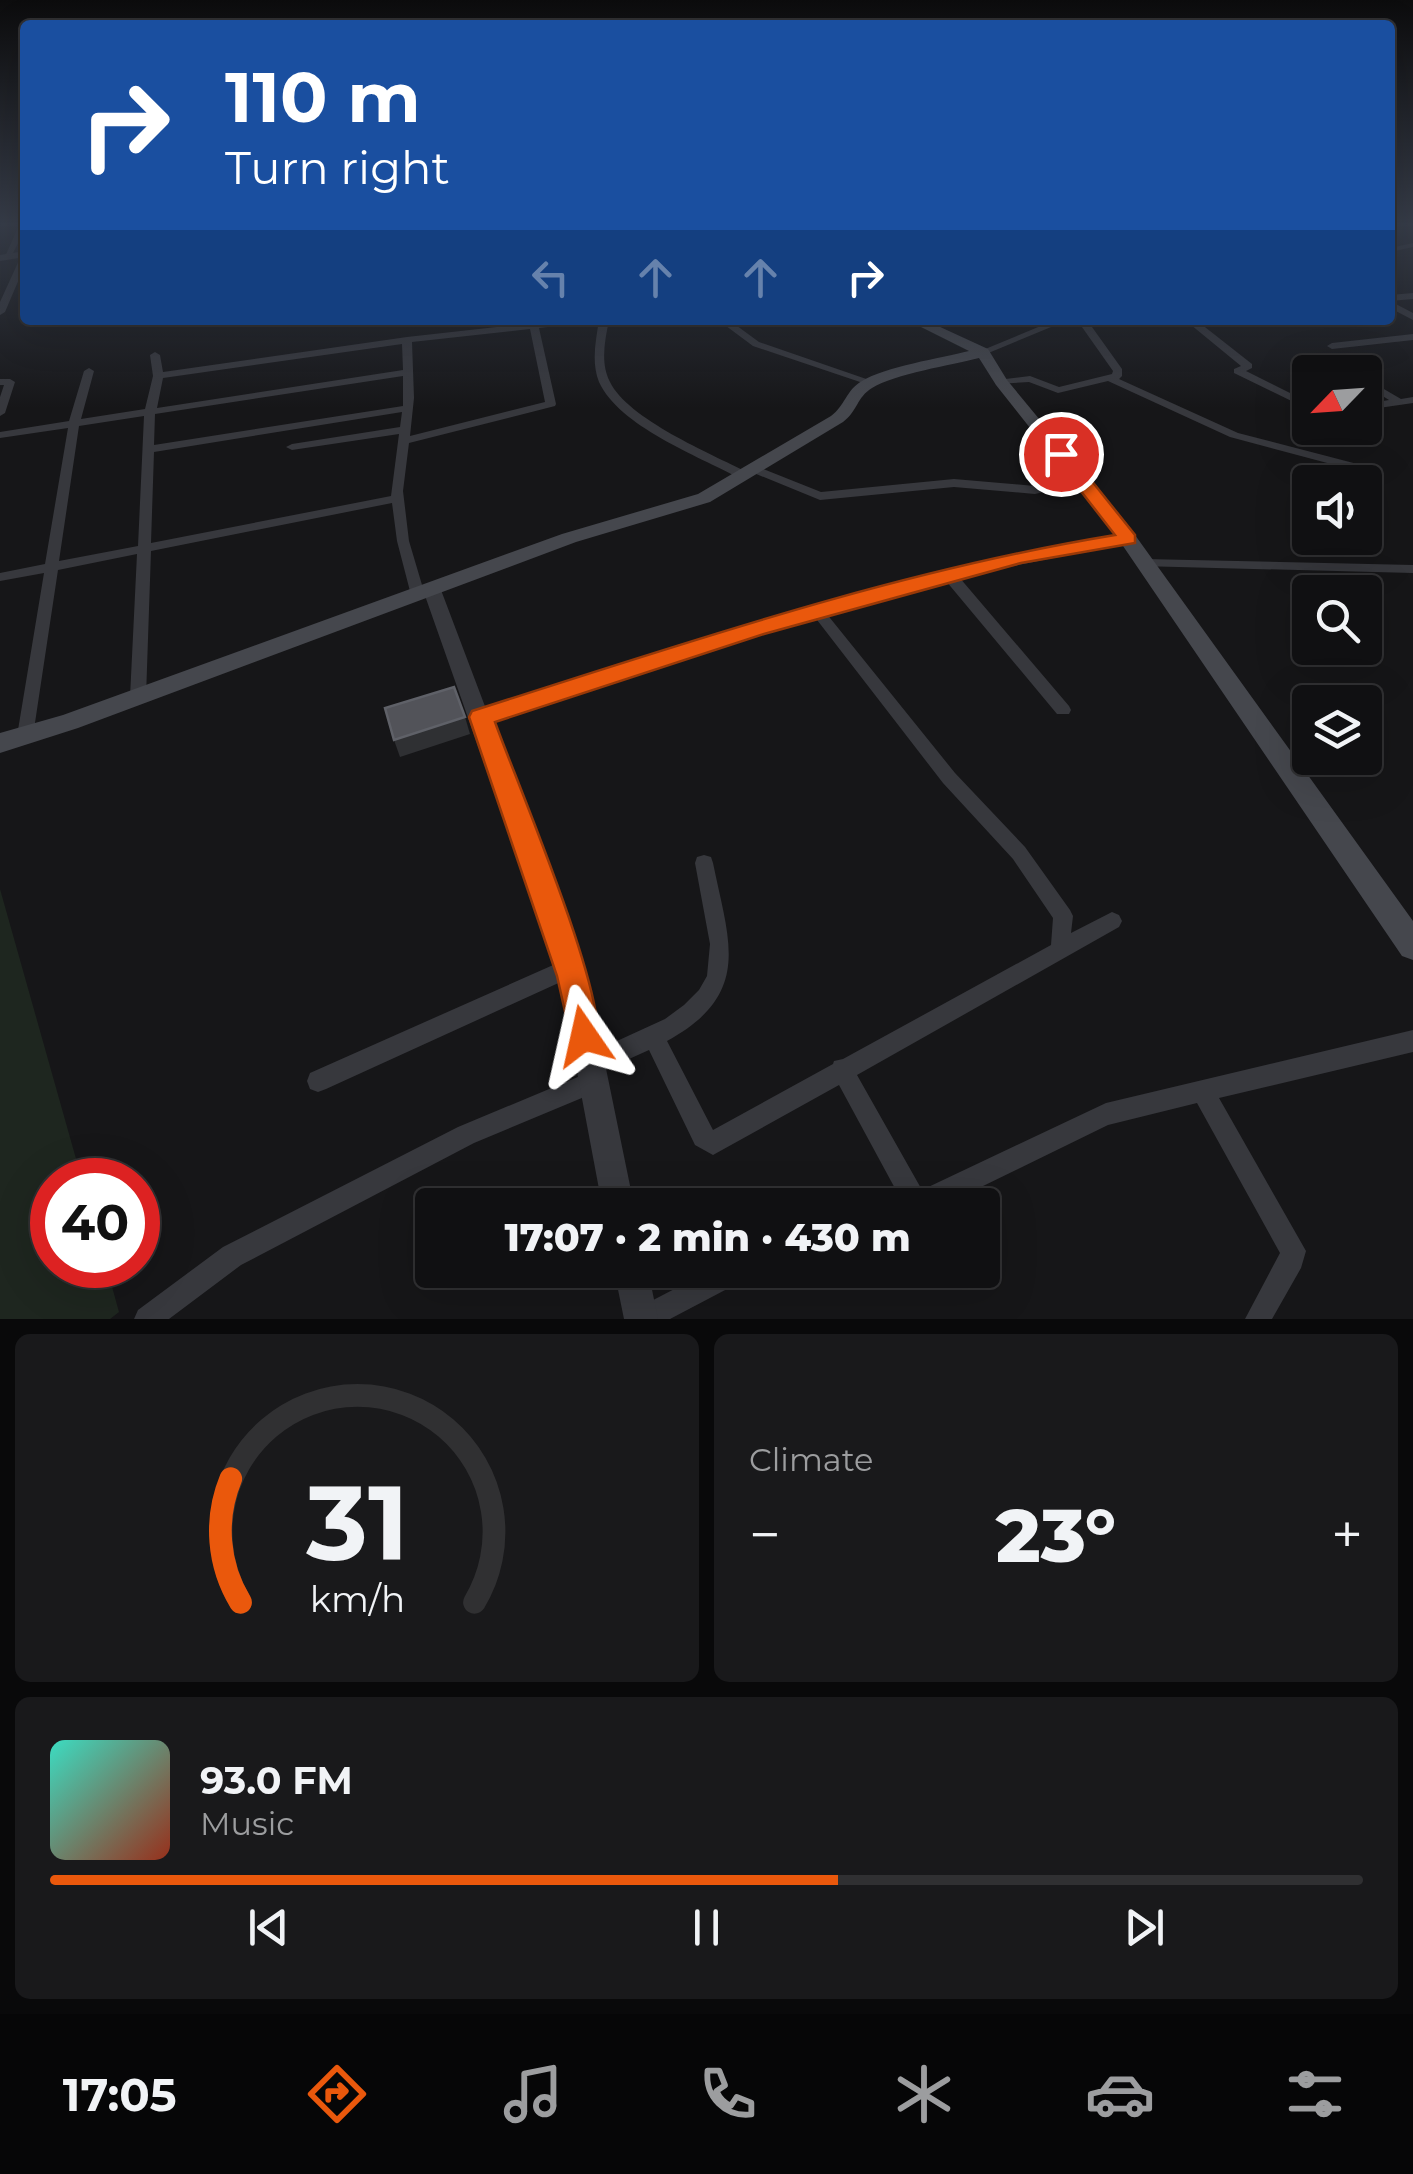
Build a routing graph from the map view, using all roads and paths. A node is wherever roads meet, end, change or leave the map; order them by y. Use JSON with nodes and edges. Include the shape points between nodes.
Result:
{"nodes":[{"id":1,"x":4,"y":293,"type":"edge"},
{"id":2,"x":0,"y":312,"type":"edge"},
{"id":3,"x":542,"y":325,"type":"edge"},
{"id":4,"x":603,"y":325,"type":"edge"},
{"id":5,"x":730,"y":325,"type":"edge"},
{"id":6,"x":925,"y":325,"type":"edge"},
{"id":7,"x":1051,"y":325,"type":"edge"},
{"id":8,"x":1086,"y":325,"type":"edge"},
{"id":9,"x":1196,"y":325,"type":"edge"},
{"id":10,"x":534,"y":326,"type":"junction"},
{"id":11,"x":1413,"y":337,"type":"edge"},
{"id":12,"x":407,"y":340,"type":"junction"},
{"id":13,"x":1332,"y":346,"type":"dead end"},
{"id":14,"x":983,"y":352,"type":"junction"},
{"id":15,"x":155,"y":355,"type":"dead end"},
{"id":16,"x":89,"y":371,"type":"dead end"},
{"id":17,"x":409,"y":372,"type":"junction"},
{"id":18,"x":158,"y":376,"type":"junction"},
{"id":19,"x":1111,"y":379,"type":"junction"},
{"id":20,"x":0,"y":382,"type":"edge"},
{"id":21,"x":870,"y":382,"type":"junction"},
{"id":22,"x":1002,"y":382,"type":"junction"},
{"id":23,"x":1382,"y":392,"type":"edge"},
{"id":24,"x":1292,"y":398,"type":"edge"},
{"id":25,"x":1413,"y":400,"type":"edge"},
{"id":26,"x":1399,"y":402,"type":"junction"},
{"id":27,"x":1382,"y":404,"type":"edge"},
{"id":28,"x":408,"y":408,"type":"junction"},
{"id":29,"x":0,"y":414,"type":"edge"},
{"id":30,"x":150,"y":414,"type":"junction"},
{"id":31,"x":74,"y":424,"type":"junction"},
{"id":32,"x":0,"y":435,"type":"edge"},
{"id":33,"x":405,"y":436,"type":"junction"},
{"id":34,"x":292,"y":447,"type":"dead end"},
{"id":35,"x":147,"y":450,"type":"junction"},
{"id":36,"x":1351,"y":465,"type":"edge"},
{"id":37,"x":748,"y":472,"type":"junction"},
{"id":38,"x":1081,"y":479,"type":"junction"},
{"id":39,"x":398,"y":498,"type":"junction"},
{"id":40,"x":1128,"y":539,"type":"junction"},
{"id":41,"x":142,"y":547,"type":"junction"},
{"id":42,"x":1144,"y":563,"type":"junction"},
{"id":43,"x":55,"y":566,"type":"junction"},
{"id":44,"x":1413,"y":569,"type":"edge"},
{"id":45,"x":950,"y":576,"type":"junction"},
{"id":46,"x":0,"y":578,"type":"edge"},
{"id":47,"x":425,"y":593,"type":"junction"},
{"id":48,"x":818,"y":612,"type":"junction"},
{"id":49,"x":138,"y":697,"type":"junction"},
{"id":50,"x":1064,"y":710,"type":"dead end"},
{"id":51,"x":481,"y":717,"type":"junction"},
{"id":52,"x":25,"y":736,"type":"junction"},
{"id":53,"x":0,"y":743,"type":"edge"},
{"id":54,"x":704,"y":863,"type":"dead end"},
{"id":55,"x":1112,"y":921,"type":"dead end"},
{"id":56,"x":1413,"y":946,"type":"edge"},
{"id":57,"x":1060,"y":950,"type":"junction"},
{"id":58,"x":570,"y":968,"type":"junction"},
{"id":59,"x":653,"y":1035,"type":"junction"},
{"id":60,"x":1413,"y":1041,"type":"edge"},
{"id":61,"x":842,"y":1068,"type":"junction"},
{"id":62,"x":592,"y":1074,"type":"junction"},
{"id":63,"x":318,"y":1081,"type":"dead end"},
{"id":64,"x":1202,"y":1090,"type":"junction"},
{"id":65,"x":615,"y":1188,"type":"edge"},
{"id":66,"x":909,"y":1188,"type":"edge"},
{"id":67,"x":953,"y":1188,"type":"edge"},
{"id":68,"x":635,"y":1288,"type":"edge"},
{"id":69,"x":703,"y":1288,"type":"edge"},
{"id":70,"x":147,"y":1319,"type":"edge"},
{"id":71,"x":642,"y":1319,"type":"edge"},
{"id":72,"x":1258,"y":1319,"type":"edge"}],
"edges":[{"from":1,"to":2,"type":"street"},
{"from":3,"to":10,"type":"street"},
{"from":4,"to":37,"type":"street","via":[[598,350],[606,385],[648,425]]},
{"from":5,"to":21,"type":"street","via":[[756,344]]},
{"from":6,"to":14,"type":"main road"},
{"from":7,"to":14,"type":"street"},
{"from":8,"to":19,"type":"street","via":[[1118,371]]},
{"from":9,"to":24,"type":"street","via":[[1248,366],[1238,371]]},
{"from":10,"to":12,"type":"street"},
{"from":10,"to":33,"type":"street","via":[[551,404]]},
{"from":11,"to":13,"type":"street"},
{"from":12,"to":17,"type":"street"},
{"from":12,"to":18,"type":"street"},
{"from":14,"to":21,"type":"main road"},
{"from":14,"to":22,"type":"main road"},
{"from":15,"to":18,"type":"street"},
{"from":16,"to":31,"type":"street"},
{"from":17,"to":28,"type":"street"},
{"from":17,"to":30,"type":"street"},
{"from":18,"to":30,"type":"street"},
{"from":19,"to":22,"type":"street","via":[[1058,390],[1030,380]]},
{"from":19,"to":36,"type":"street","via":[[1234,434]]},
{"from":20,"to":29,"type":"street","via":[[10,382]]},
{"from":21,"to":37,"type":"main road","via":[[853,395],[848,411]]},
{"from":22,"to":38,"type":"main road"},
{"from":23,"to":26,"type":"street"},
{"from":25,"to":26,"type":"street"},
{"from":26,"to":27,"type":"street"},
{"from":28,"to":33,"type":"street"},
{"from":28,"to":35,"type":"street"},
{"from":30,"to":31,"type":"street"},
{"from":30,"to":35,"type":"street"},
{"from":31,"to":32,"type":"street"},
{"from":31,"to":43,"type":"street"},
{"from":33,"to":34,"type":"street"},
{"from":33,"to":39,"type":"street"},
{"from":35,"to":41,"type":"street"},
{"from":37,"to":38,"type":"street","via":[[820,496],[954,483],[1035,490]]},
{"from":37,"to":47,"type":"main road","via":[[704,498],[568,538]]},
{"from":38,"to":40,"type":"main road"},
{"from":39,"to":41,"type":"street"},
{"from":39,"to":47,"type":"street","via":[[403,541]]},
{"from":40,"to":42,"type":"main road"},
{"from":40,"to":45,"type":"street"},
{"from":41,"to":43,"type":"street"},
{"from":41,"to":49,"type":"street"},
{"from":42,"to":44,"type":"street"},
{"from":42,"to":56,"type":"main road"},
{"from":43,"to":46,"type":"street"},
{"from":43,"to":52,"type":"street"},
{"from":45,"to":48,"type":"street"},
{"from":45,"to":50,"type":"street"},
{"from":47,"to":49,"type":"main road"},
{"from":47,"to":51,"type":"street"},
{"from":48,"to":51,"type":"street"},
{"from":48,"to":57,"type":"street","via":[[1041,884],[1063,916]]},
{"from":49,"to":52,"type":"main road"},
{"from":51,"to":58,"type":"street"},
{"from":52,"to":53,"type":"main road"},
{"from":54,"to":59,"type":"street","via":[[719,966],[696,1011]]},
{"from":55,"to":57,"type":"street"},
{"from":57,"to":61,"type":"street"},
{"from":58,"to":62,"type":"street"},
{"from":58,"to":63,"type":"street"},
{"from":59,"to":61,"type":"street","via":[[703,1138],[713,1143]]},
{"from":59,"to":62,"type":"street"},
{"from":60,"to":64,"type":"street"},
{"from":61,"to":66,"type":"street"},
{"from":62,"to":65,"type":"street"},
{"from":62,"to":70,"type":"street","via":[[232,1256]]},
{"from":64,"to":67,"type":"street","via":[[1106,1114]]},
{"from":64,"to":72,"type":"street","via":[[1293,1250]]},
{"from":68,"to":71,"type":"street"},
{"from":69,"to":71,"type":"street"}]}
